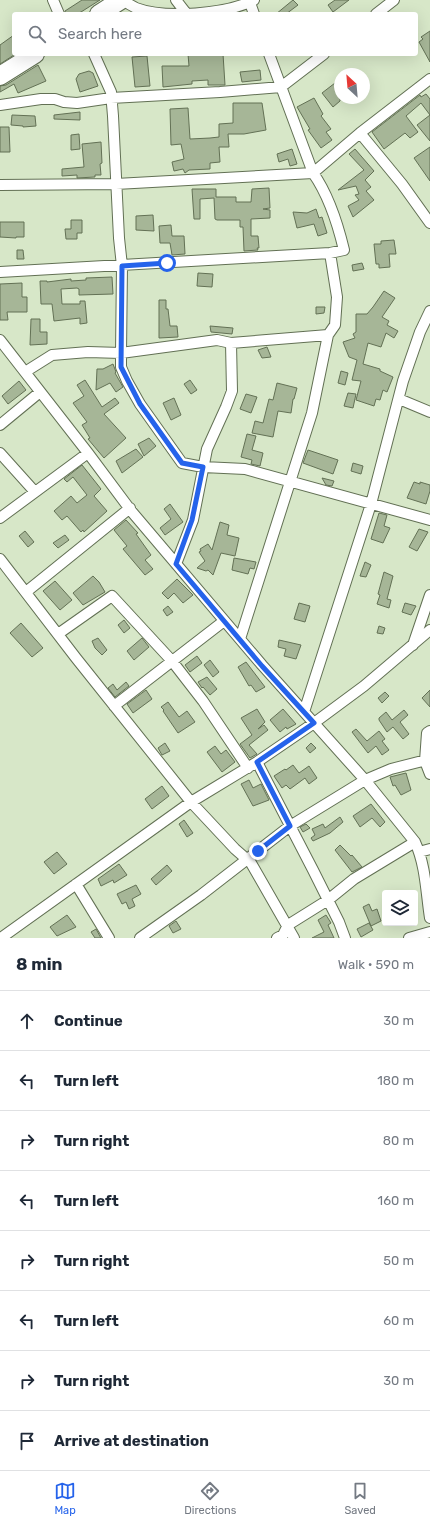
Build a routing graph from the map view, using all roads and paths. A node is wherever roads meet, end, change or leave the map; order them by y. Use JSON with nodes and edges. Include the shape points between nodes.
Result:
{"nodes":[{"id":1,"x":53,"y":0,"type":"edge"},
{"id":2,"x":122,"y":0,"type":"edge"},
{"id":3,"x":176,"y":0,"type":"edge"},
{"id":4,"x":394,"y":0,"type":"edge"},
{"id":5,"x":251,"y":1,"type":"edge"},
{"id":6,"x":58,"y":12,"type":"edge"},
{"id":7,"x":102,"y":12,"type":"edge"},
{"id":8,"x":159,"y":12,"type":"edge"},
{"id":9,"x":185,"y":12,"type":"edge"},
{"id":10,"x":205,"y":12,"type":"edge"},
{"id":11,"x":254,"y":12,"type":"edge"},
{"id":12,"x":379,"y":12,"type":"edge"},
{"id":13,"x":32,"y":56,"type":"edge"},
{"id":14,"x":95,"y":56,"type":"edge"},
{"id":15,"x":270,"y":56,"type":"edge"},
{"id":16,"x":321,"y":56,"type":"edge"},
{"id":17,"x":0,"y":76,"type":"edge"},
{"id":18,"x":430,"y":79,"type":"edge"},
{"id":19,"x":281,"y":87,"type":"junction"},
{"id":20,"x":111,"y":98,"type":"junction"},
{"id":21,"x":0,"y":105,"type":"edge"},
{"id":22,"x":360,"y":133,"type":"junction"},
{"id":23,"x":313,"y":173,"type":"junction"},
{"id":24,"x":116,"y":184,"type":"junction"},
{"id":25,"x":0,"y":185,"type":"edge"},
{"id":26,"x":429,"y":218,"type":"edge"},
{"id":27,"x":330,"y":253,"type":"junction"},
{"id":28,"x":122,"y":266,"type":"junction"},
{"id":29,"x":0,"y":272,"type":"edge"},
{"id":30,"x":429,"y":315,"type":"edge"},
{"id":31,"x":328,"y":335,"type":"junction"},
{"id":32,"x":0,"y":340,"type":"edge"},
{"id":33,"x":232,"y":343,"type":"junction"},
{"id":34,"x":121,"y":353,"type":"junction"},
{"id":35,"x":25,"y":372,"type":"junction"},
{"id":36,"x":40,"y":392,"type":"junction"},
{"id":37,"x":399,"y":399,"type":"junction"},
{"id":38,"x":430,"y":412,"type":"edge"},
{"id":39,"x":0,"y":425,"type":"edge"},
{"id":40,"x":0,"y":453,"type":"edge"},
{"id":41,"x":88,"y":453,"type":"junction"},
{"id":42,"x":203,"y":467,"type":"junction"},
{"id":43,"x":290,"y":481,"type":"junction"},
{"id":44,"x":35,"y":492,"type":"junction"},
{"id":45,"x":371,"y":504,"type":"junction"},
{"id":46,"x":130,"y":508,"type":"junction"},
{"id":47,"x":0,"y":518,"type":"edge"},
{"id":48,"x":430,"y":520,"type":"edge"},
{"id":49,"x":0,"y":559,"type":"edge"},
{"id":50,"x":176,"y":564,"type":"junction"},
{"id":51,"x":26,"y":592,"type":"junction"},
{"id":52,"x":430,"y":595,"type":"edge"},
{"id":53,"x":224,"y":621,"type":"junction"},
{"id":54,"x":425,"y":623,"type":"edge"},
{"id":55,"x":430,"y":630,"type":"edge"},
{"id":56,"x":58,"y":634,"type":"junction"},
{"id":57,"x":240,"y":639,"type":"junction"},
{"id":58,"x":413,"y":645,"type":"junction"},
{"id":59,"x":172,"y":661,"type":"junction"},
{"id":60,"x":114,"y":706,"type":"junction"},
{"id":61,"x":304,"y":712,"type":"junction"},
{"id":62,"x":314,"y":723,"type":"junction"},
{"id":63,"x":430,"y":731,"type":"edge"},
{"id":64,"x":428,"y":760,"type":"edge"},
{"id":65,"x":257,"y":762,"type":"junction"},
{"id":66,"x":248,"y":768,"type":"junction"},
{"id":67,"x":430,"y":774,"type":"edge"},
{"id":68,"x":365,"y":780,"type":"junction"},
{"id":69,"x":191,"y":802,"type":"junction"},
{"id":70,"x":290,"y":826,"type":"junction"},
{"id":71,"x":415,"y":842,"type":"junction"},
{"id":72,"x":430,"y":849,"type":"edge"},
{"id":73,"x":419,"y":852,"type":"junction"},
{"id":74,"x":248,"y":860,"type":"junction"},
{"id":75,"x":76,"y":884,"type":"junction"},
{"id":76,"x":328,"y":900,"type":"junction"},
{"id":77,"x":430,"y":918,"type":"edge"},
{"id":78,"x":288,"y":925,"type":"junction"},
{"id":79,"x":430,"y":932,"type":"edge"},
{"id":80,"x":7,"y":936,"type":"edge"},
{"id":81,"x":109,"y":938,"type":"edge"},
{"id":82,"x":140,"y":938,"type":"edge"},
{"id":83,"x":277,"y":938,"type":"edge"},
{"id":84,"x":294,"y":938,"type":"edge"},
{"id":85,"x":345,"y":938,"type":"edge"},
{"id":86,"x":409,"y":938,"type":"edge"}],
"edges":[{"from":1,"to":6,"type":"street"},
{"from":2,"to":7,"type":"highway"},
{"from":2,"to":8,"type":"street","via":[[134,8]]},
{"from":3,"to":9,"type":"street"},
{"from":4,"to":12,"type":"street"},
{"from":5,"to":10,"type":"street","via":[[224,11]]},
{"from":5,"to":11,"type":"street"},
{"from":13,"to":17,"type":"highway"},
{"from":14,"to":20,"type":"street","via":[[111,92]]},
{"from":15,"to":19,"type":"street"},
{"from":16,"to":19,"type":"street"},
{"from":18,"to":22,"type":"street"},
{"from":19,"to":20,"type":"street"},
{"from":19,"to":23,"type":"street"},
{"from":20,"to":21,"type":"street","via":[[78,103],[41,99]]},
{"from":20,"to":24,"type":"street"},
{"from":22,"to":23,"type":"street"},
{"from":22,"to":26,"type":"street"},
{"from":23,"to":24,"type":"street"},
{"from":23,"to":27,"type":"street","via":[[321,184],[344,250]]},
{"from":24,"to":25,"type":"street"},
{"from":24,"to":28,"type":"street"},
{"from":27,"to":28,"type":"street"},
{"from":27,"to":31,"type":"street","via":[[337,297],[335,325]]},
{"from":28,"to":29,"type":"street"},
{"from":28,"to":34,"type":"street"},
{"from":30,"to":37,"type":"street","via":[[417,339]]},
{"from":31,"to":33,"type":"street"},
{"from":31,"to":43,"type":"street","via":[[312,413]]},
{"from":32,"to":35,"type":"street"},
{"from":33,"to":34,"type":"street","via":[[217,340]]},
{"from":33,"to":42,"type":"street","via":[[232,391],[207,449]]},
{"from":34,"to":35,"type":"street","via":[[52,355]]},
{"from":34,"to":42,"type":"street","via":[[121,367],[127,381],[170,447],[182,463]]},
{"from":35,"to":36,"type":"street"},
{"from":36,"to":39,"type":"street"},
{"from":36,"to":41,"type":"street"},
{"from":37,"to":38,"type":"street"},
{"from":37,"to":45,"type":"street"},
{"from":40,"to":44,"type":"street"},
{"from":41,"to":44,"type":"street"},
{"from":41,"to":46,"type":"street"},
{"from":42,"to":43,"type":"street","via":[[245,469]]},
{"from":42,"to":50,"type":"street","via":[[192,520]]},
{"from":43,"to":45,"type":"street"},
{"from":43,"to":57,"type":"street"},
{"from":44,"to":47,"type":"street"},
{"from":45,"to":48,"type":"street"},
{"from":45,"to":61,"type":"street"},
{"from":46,"to":50,"type":"street"},
{"from":46,"to":51,"type":"street"},
{"from":49,"to":51,"type":"street"},
{"from":50,"to":53,"type":"street"},
{"from":51,"to":56,"type":"street"},
{"from":52,"to":54,"type":"street"},
{"from":53,"to":57,"type":"street"},
{"from":53,"to":59,"type":"street"},
{"from":54,"to":58,"type":"street"},
{"from":55,"to":58,"type":"street"},
{"from":56,"to":59,"type":"street","via":[[112,596]]},
{"from":56,"to":60,"type":"street"},
{"from":57,"to":61,"type":"street"},
{"from":58,"to":62,"type":"street"},
{"from":59,"to":60,"type":"street"},
{"from":59,"to":66,"type":"street","via":[[203,701]]},
{"from":60,"to":69,"type":"street"},
{"from":61,"to":62,"type":"street"},
{"from":62,"to":65,"type":"street"},
{"from":62,"to":68,"type":"street"},
{"from":63,"to":64,"type":"street","via":[[427,733]]},
{"from":64,"to":67,"type":"street"},
{"from":64,"to":68,"type":"street","via":[[392,769]]},
{"from":65,"to":66,"type":"street"},
{"from":65,"to":70,"type":"street"},
{"from":66,"to":69,"type":"street"},
{"from":68,"to":70,"type":"street"},
{"from":68,"to":71,"type":"street"},
{"from":69,"to":74,"type":"street"},
{"from":69,"to":75,"type":"street"},
{"from":70,"to":74,"type":"street"},
{"from":70,"to":76,"type":"street"},
{"from":71,"to":73,"type":"street"},
{"from":71,"to":76,"type":"street","via":[[354,880]]},
{"from":72,"to":73,"type":"street"},
{"from":73,"to":77,"type":"street"},
{"from":74,"to":78,"type":"street"},
{"from":74,"to":82,"type":"street"},
{"from":75,"to":80,"type":"street"},
{"from":75,"to":81,"type":"street"},
{"from":76,"to":78,"type":"street"},
{"from":76,"to":85,"type":"street"},
{"from":78,"to":83,"type":"street","via":[[283,935]]},
{"from":78,"to":84,"type":"street"},
{"from":79,"to":86,"type":"street"}]}
